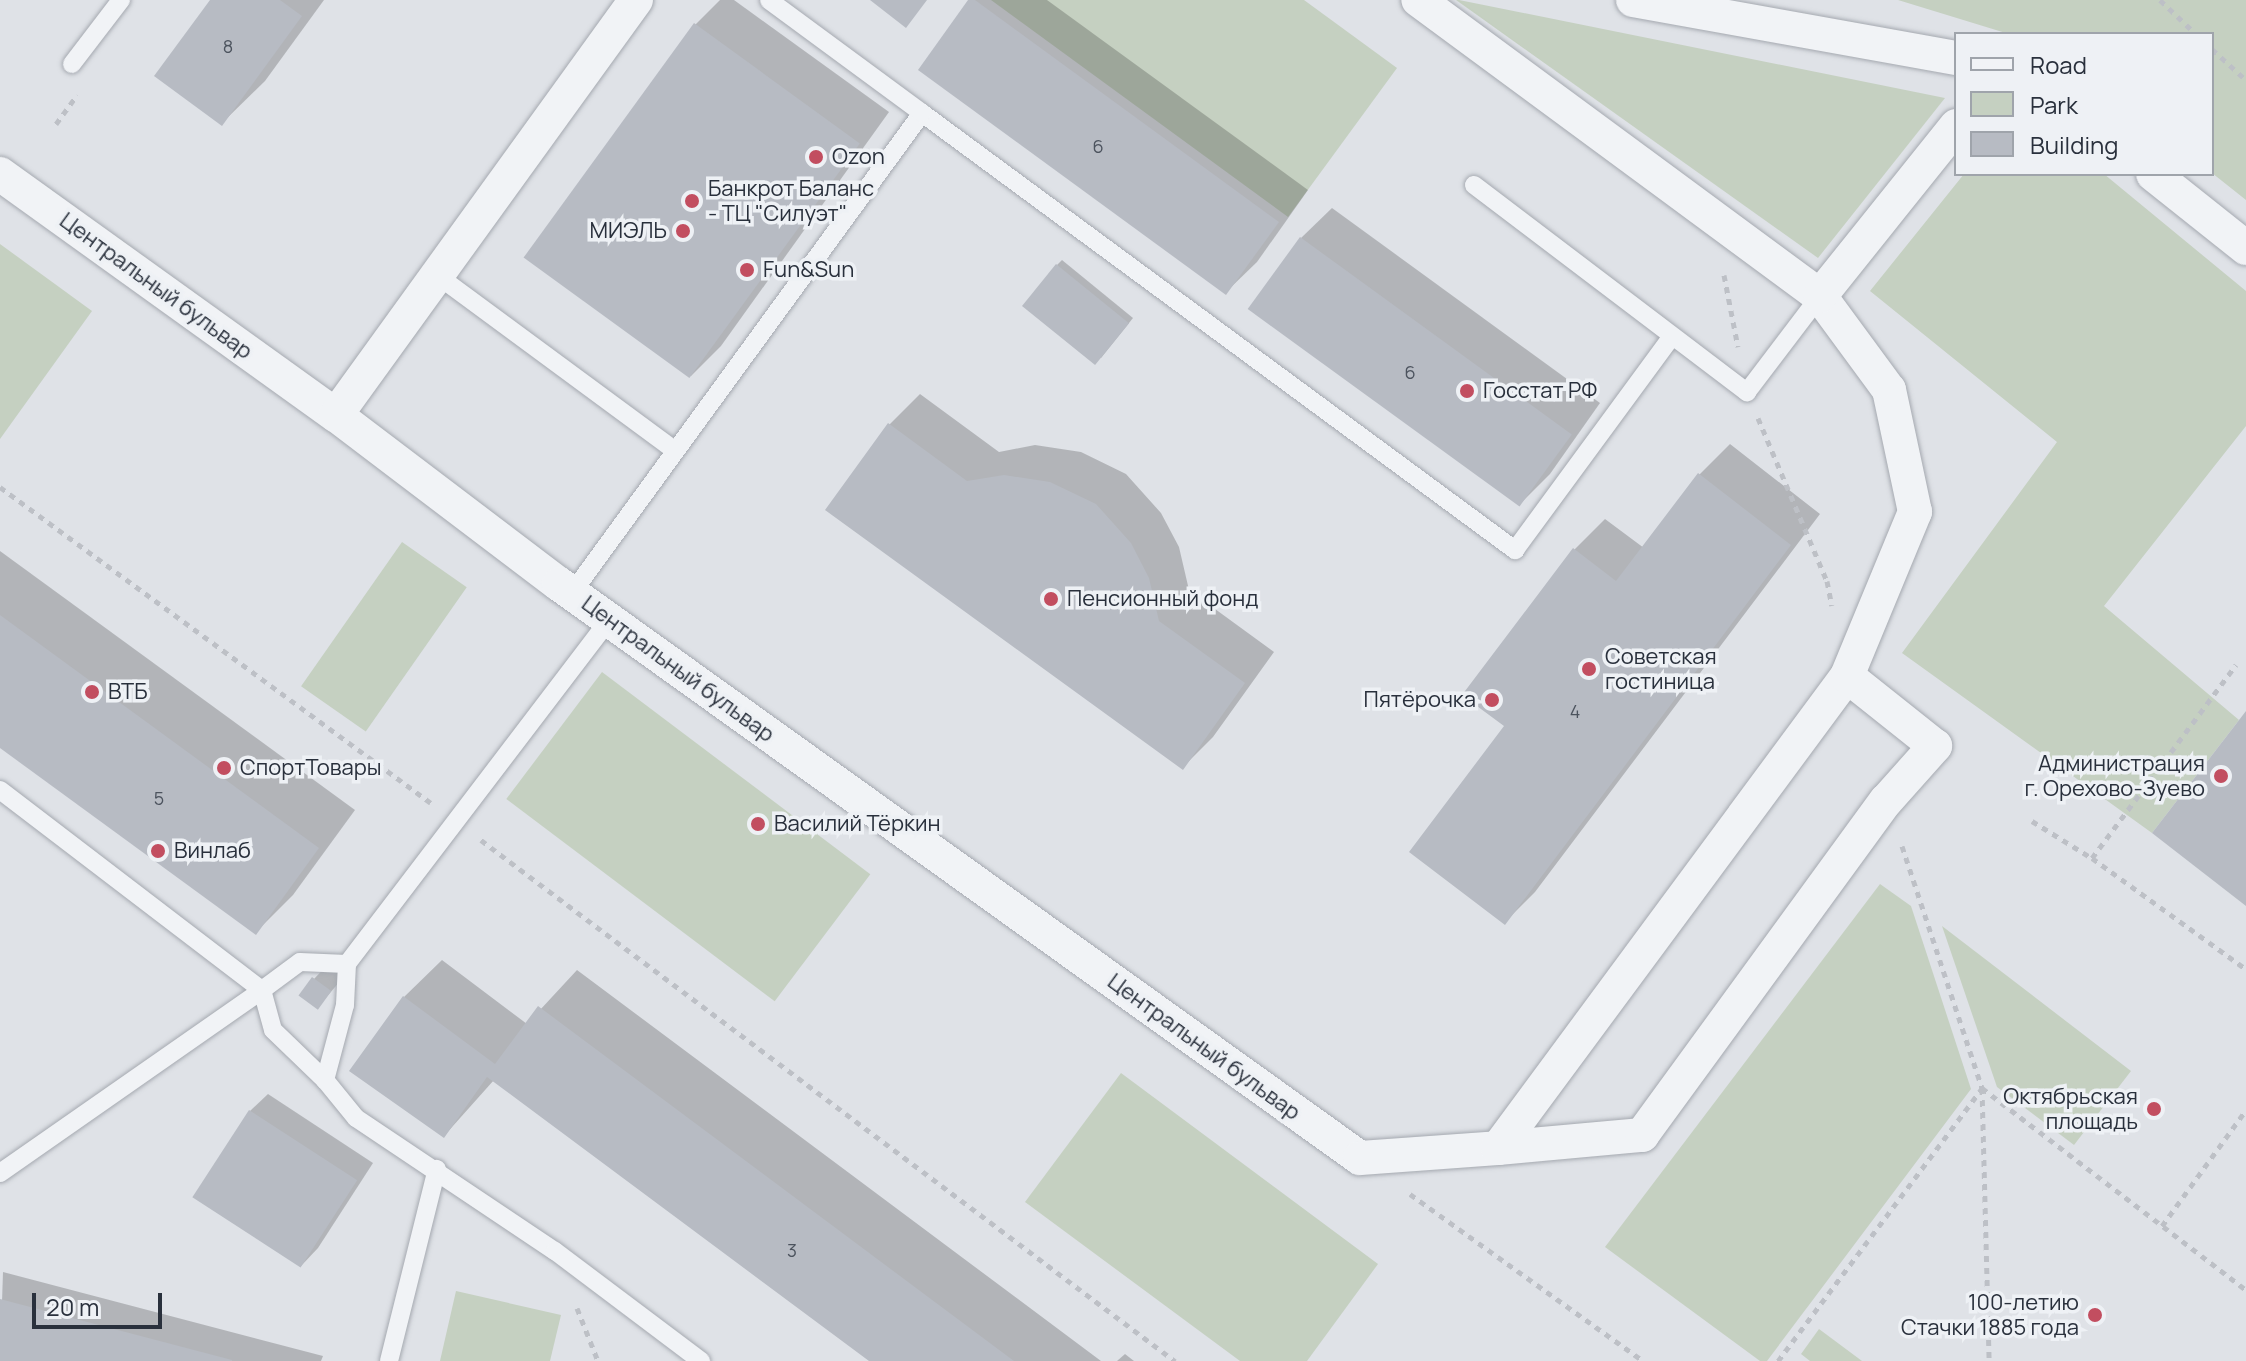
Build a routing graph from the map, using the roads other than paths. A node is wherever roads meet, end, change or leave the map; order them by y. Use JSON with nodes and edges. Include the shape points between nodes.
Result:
{"nodes":[{"id":1,"x":121,"y":0,"type":"edge"},
{"id":2,"x":636,"y":0,"type":"edge"},
{"id":3,"x":769,"y":0,"type":"edge"},
{"id":4,"x":1418,"y":0,"type":"edge"},
{"id":5,"x":1633,"y":0,"type":"edge"},
{"id":6,"x":1954,"y":58,"type":"edge"},
{"id":7,"x":72,"y":64,"type":"dead end"},
{"id":8,"x":922,"y":113,"type":"junction"},
{"id":9,"x":1954,"y":128,"type":"edge"},
{"id":10,"x":0,"y":174,"type":"edge"},
{"id":11,"x":2156,"y":176,"type":"edge"},
{"id":12,"x":1474,"y":185,"type":"dead end"},
{"id":13,"x":2246,"y":248,"type":"edge"},
{"id":14,"x":437,"y":275,"type":"junction"},
{"id":15,"x":1820,"y":296,"type":"junction"},
{"id":16,"x":1672,"y":336,"type":"junction"},
{"id":17,"x":336,"y":415,"type":"junction"},
{"id":18,"x":674,"y":450,"type":"junction"},
{"id":19,"x":572,"y":593,"type":"junction"},
{"id":20,"x":609,"y":620,"type":"junction"},
{"id":21,"x":1847,"y":676,"type":"junction"},
{"id":22,"x":0,"y":790,"type":"edge"},
{"id":23,"x":347,"y":964,"type":"junction"},
{"id":24,"x":262,"y":990,"type":"junction"},
{"id":25,"x":325,"y":1080,"type":"junction"},
{"id":26,"x":1498,"y":1148,"type":"junction"},
{"id":27,"x":437,"y":1169,"type":"junction"},
{"id":28,"x":0,"y":1173,"type":"edge"},
{"id":29,"x":389,"y":1361,"type":"edge"},
{"id":30,"x":701,"y":1361,"type":"edge"}],
"edges":[{"from":1,"to":7,"type":"lane"},
{"from":2,"to":14,"type":"street"},
{"from":3,"to":8,"type":"lane"},
{"from":4,"to":15,"type":"street"},
{"from":5,"to":6,"type":"street"},
{"from":8,"to":16,"type":"lane","via":[[1515,550]]},
{"from":8,"to":18,"type":"lane"},
{"from":9,"to":15,"type":"street"},
{"from":10,"to":17,"type":"street","name":"Центральный бульвар"},
{"from":11,"to":13,"type":"street"},
{"from":12,"to":16,"type":"lane"},
{"from":14,"to":17,"type":"street"},
{"from":14,"to":18,"type":"lane"},
{"from":15,"to":16,"type":"lane","via":[[1747,392]]},
{"from":15,"to":21,"type":"street","via":[[1889,390],[1915,512]]},
{"from":17,"to":19,"type":"street","name":"Центральный бульвар"},
{"from":18,"to":19,"type":"lane"},
{"from":19,"to":20,"type":"street","name":"Центральный бульвар"},
{"from":20,"to":23,"type":"lane"},
{"from":20,"to":26,"type":"street","name":"Центральный бульвар","via":[[1360,1158]]},
{"from":21,"to":26,"type":"street"},
{"from":21,"to":26,"type":"street","via":[[1935,746],[1886,801],[1642,1135]]},
{"from":22,"to":24,"type":"lane"},
{"from":23,"to":24,"type":"lane","via":[[300,962]]},
{"from":23,"to":25,"type":"lane","via":[[345,1005]]},
{"from":24,"to":25,"type":"lane","via":[[273,1030]]},
{"from":24,"to":28,"type":"lane"},
{"from":25,"to":27,"type":"lane","via":[[356,1118]]},
{"from":27,"to":29,"type":"lane"},
{"from":27,"to":30,"type":"lane"}]}
